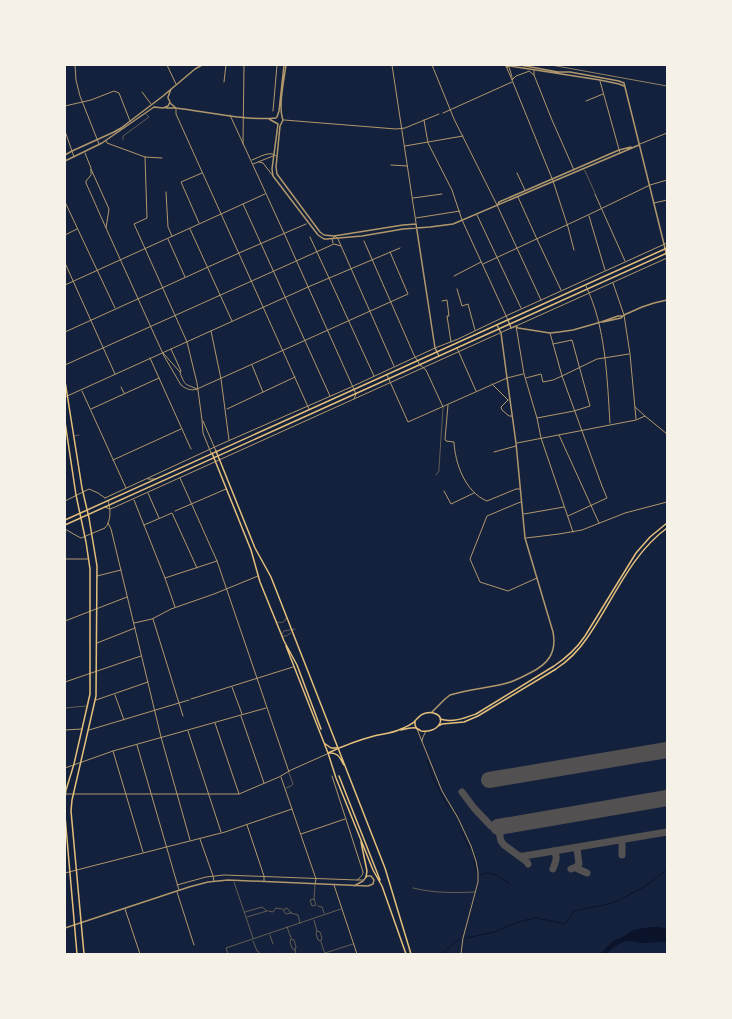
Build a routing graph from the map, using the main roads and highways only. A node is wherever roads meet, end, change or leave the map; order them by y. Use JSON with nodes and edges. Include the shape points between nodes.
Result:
{"nodes":[{"id":1,"x":666,"y":248,"type":"edge"},
{"id":2,"x":666,"y":253,"type":"edge"},
{"id":3,"x":419,"y":363,"type":"junction"},
{"id":4,"x":65,"y":381,"type":"edge"},
{"id":5,"x":66,"y":396,"type":"edge"},
{"id":6,"x":65,"y":424,"type":"edge"},
{"id":7,"x":216,"y":451,"type":"junction"},
{"id":8,"x":212,"y":453,"type":"junction"},
{"id":9,"x":218,"y":456,"type":"junction"},
{"id":10,"x":214,"y":458,"type":"junction"},
{"id":11,"x":87,"y":510,"type":"junction"},
{"id":12,"x":80,"y":514,"type":"junction"},
{"id":13,"x":88,"y":515,"type":"junction"},
{"id":14,"x":81,"y":518,"type":"junction"},
{"id":15,"x":65,"y":520,"type":"edge"},
{"id":16,"x":667,"y":523,"type":"edge"},
{"id":17,"x":65,"y":525,"type":"edge"},
{"id":18,"x":667,"y":528,"type":"edge"},
{"id":19,"x":284,"y":641,"type":"junction"},
{"id":20,"x":440,"y":719,"type":"junction"},
{"id":21,"x":415,"y":721,"type":"junction"},
{"id":22,"x":438,"y":726,"type":"junction"},
{"id":23,"x":417,"y":728,"type":"junction"},
{"id":24,"x":321,"y":729,"type":"dead end"},
{"id":25,"x":401,"y":730,"type":"junction"},
{"id":26,"x":323,"y":743,"type":"junction"},
{"id":27,"x":338,"y":748,"type":"junction"},
{"id":28,"x":328,"y":753,"type":"junction"},
{"id":29,"x":346,"y":766,"type":"junction"},
{"id":30,"x":339,"y":776,"type":"dead end"},
{"id":31,"x":65,"y":794,"type":"edge"},
{"id":32,"x":65,"y":797,"type":"edge"},
{"id":33,"x":65,"y":816,"type":"edge"},
{"id":34,"x":65,"y":822,"type":"edge"},
{"id":35,"x":360,"y":838,"type":"junction"},
{"id":36,"x":364,"y":879,"type":"road end"},
{"id":37,"x":382,"y":886,"type":"junction"},
{"id":38,"x":77,"y":954,"type":"edge"},
{"id":39,"x":84,"y":954,"type":"edge"},
{"id":40,"x":406,"y":954,"type":"edge"},
{"id":41,"x":411,"y":954,"type":"edge"}],
"edges":[{"from":1,"to":3,"type":"main road","via":[[437,352]]},
{"from":2,"to":3,"type":"main road"},
{"from":3,"to":7,"type":"main road","via":[[386,374]]},
{"from":3,"to":9,"type":"main road"},
{"from":4,"to":5,"type":"main road"},
{"from":5,"to":11,"type":"main road"},
{"from":6,"to":12,"type":"main road"},
{"from":7,"to":8,"type":"main road"},
{"from":7,"to":9,"type":"main road"},
{"from":8,"to":10,"type":"main road"},
{"from":8,"to":11,"type":"main road"},
{"from":9,"to":10,"type":"main road"},
{"from":9,"to":27,"type":"main road","via":[[255,548],[270,577]]},
{"from":10,"to":13,"type":"main road"},
{"from":10,"to":19,"type":"main road"},
{"from":11,"to":12,"type":"main road"},
{"from":11,"to":13,"type":"main road"},
{"from":12,"to":14,"type":"main road"},
{"from":12,"to":15,"type":"main road"},
{"from":13,"to":14,"type":"main road"},
{"from":13,"to":39,"type":"main road","via":[[97,576],[95,700],[71,811]]},
{"from":14,"to":17,"type":"main road"},
{"from":14,"to":31,"type":"main road","via":[[90,569],[90,694]]},
{"from":16,"to":20,"type":"main road","via":[[636,553],[585,636],[564,659],[476,714],[456,720]]},
{"from":18,"to":22,"type":"main road","via":[[639,555],[588,638],[567,660],[478,716],[464,722]]},
{"from":19,"to":24,"type":"main road","via":[[297,665]]},
{"from":19,"to":26,"type":"main road"},
{"from":20,"to":21,"type":"main road","via":[[438,715],[427,712]]},
{"from":20,"to":22,"type":"main road"},
{"from":21,"to":23,"type":"main road"},
{"from":21,"to":25,"type":"main road"},
{"from":22,"to":23,"type":"main road","via":[[426,731]]},
{"from":23,"to":25,"type":"main road"},
{"from":25,"to":27,"type":"main road"},
{"from":26,"to":27,"type":"main road","via":[[331,748]]},
{"from":26,"to":28,"type":"main road"},
{"from":27,"to":28,"type":"main road"},
{"from":27,"to":29,"type":"main road"},
{"from":28,"to":29,"type":"main road","via":[[337,754]]},
{"from":28,"to":35,"type":"main road"},
{"from":29,"to":41,"type":"main road","via":[[385,868]]},
{"from":30,"to":37,"type":"main road"},
{"from":31,"to":32,"type":"main road"},
{"from":33,"to":34,"type":"main road"},
{"from":34,"to":38,"type":"main road"},
{"from":35,"to":36,"type":"main road","via":[[367,871]]},
{"from":35,"to":37,"type":"main road"},
{"from":37,"to":40,"type":"main road"}]}
